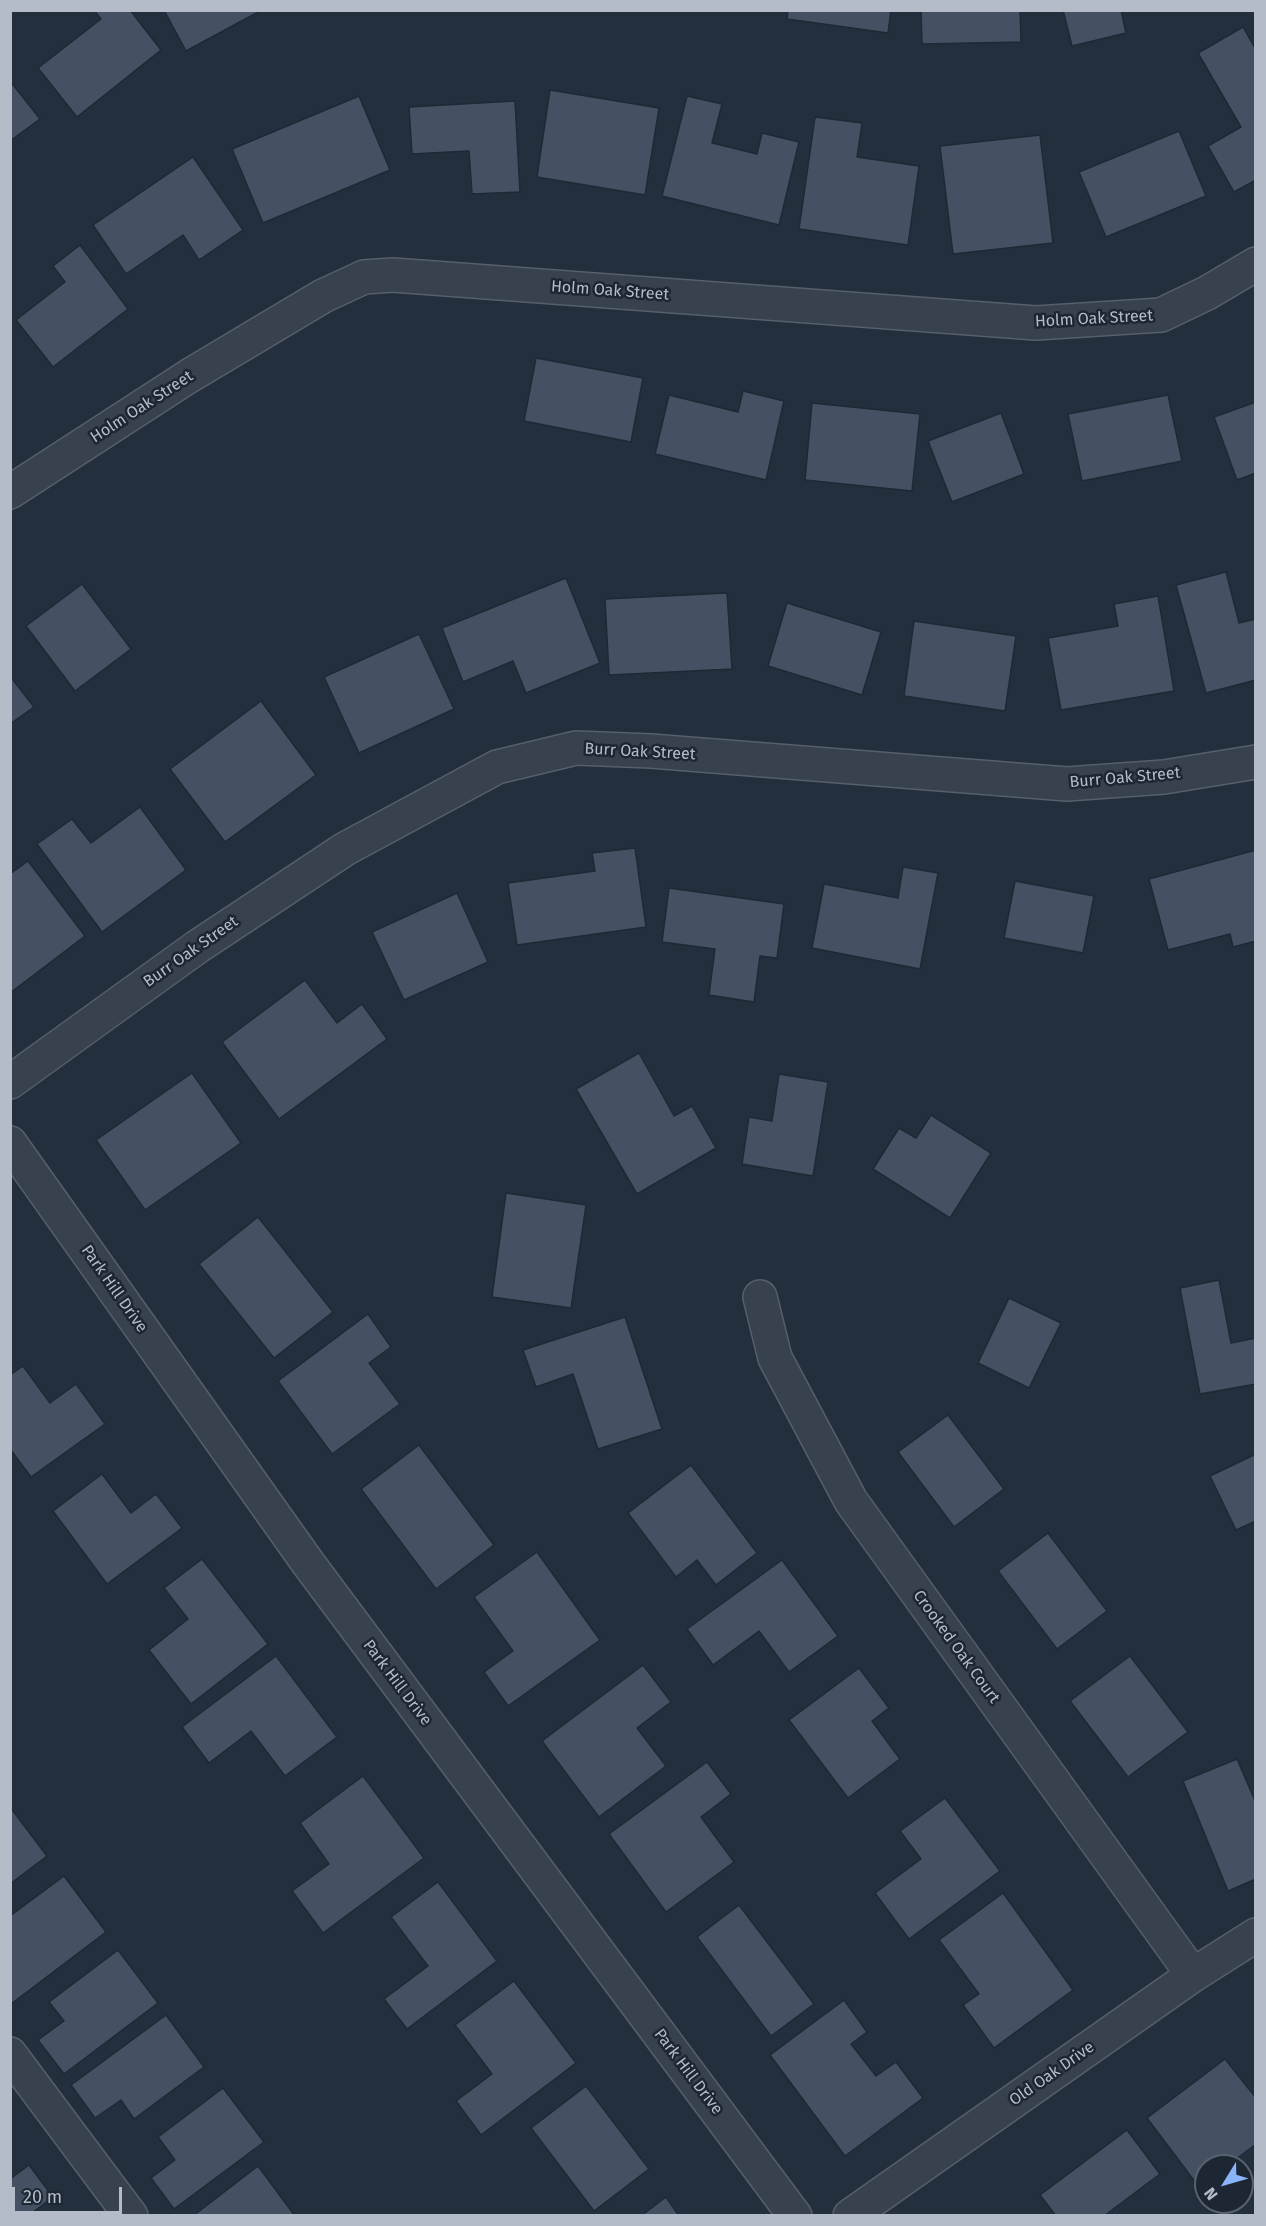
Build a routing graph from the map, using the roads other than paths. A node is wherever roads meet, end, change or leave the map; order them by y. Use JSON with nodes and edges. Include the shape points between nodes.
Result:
{"nodes":[{"id":1,"x":1256,"y":264,"type":"edge"},
{"id":2,"x":10,"y":492,"type":"edge"},
{"id":3,"x":1256,"y":762,"type":"edge"},
{"id":4,"x":10,"y":1082,"type":"edge"},
{"id":5,"x":10,"y":1143,"type":"edge"},
{"id":6,"x":760,"y":1297,"type":"dead end"},
{"id":7,"x":1256,"y":1935,"type":"edge"},
{"id":8,"x":1193,"y":1975,"type":"junction"},
{"id":9,"x":10,"y":2054,"type":"edge"},
{"id":10,"x":131,"y":2216,"type":"edge"},
{"id":11,"x":795,"y":2216,"type":"edge"},
{"id":12,"x":850,"y":2216,"type":"edge"}],
"edges":[{"from":1,"to":2,"type":"street","name":"Holm Oak Street","via":[[1161,315],[1036,323],[393,274],[364,277],[323,296],[199,370]]},
{"from":3,"to":4,"type":"street","name":"Burr Oak Street","via":[[1164,777],[1066,784],[576,748],[497,767],[345,849],[197,947]]},
{"from":5,"to":11,"type":"street","name":"Park Hill Drive","via":[[308,1563]]},
{"from":6,"to":8,"type":"street","name":"Crooked Oak Court","via":[[775,1358],[851,1501]]},
{"from":7,"to":8,"type":"street","name":"Old Oak Drive"},
{"from":8,"to":12,"type":"street","name":"Old Oak Drive"},
{"from":9,"to":10,"type":"street"}]}
